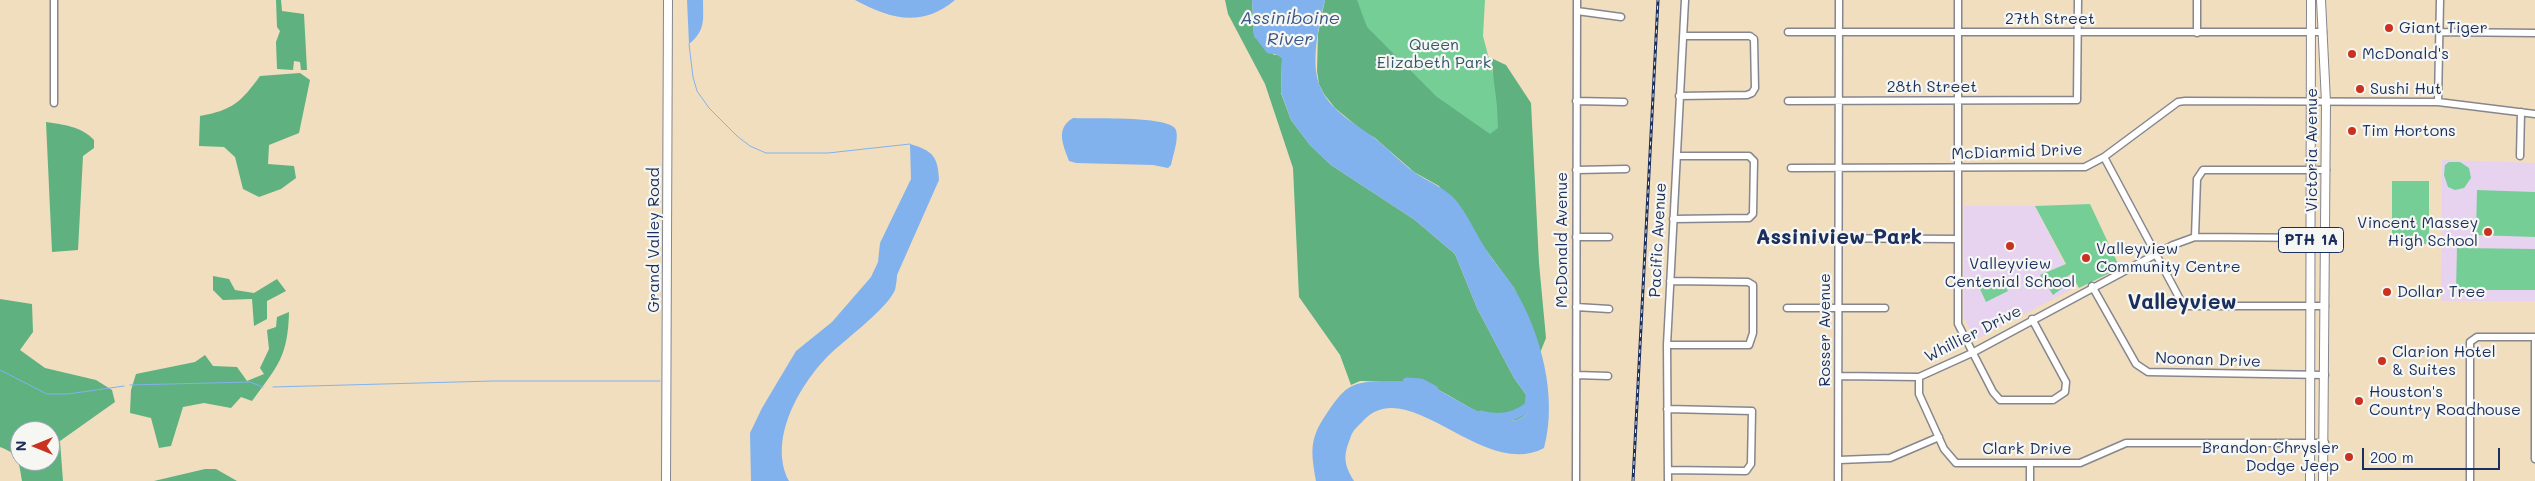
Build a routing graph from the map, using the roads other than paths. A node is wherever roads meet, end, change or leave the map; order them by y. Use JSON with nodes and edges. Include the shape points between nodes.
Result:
{"nodes":[{"id":1,"x":54,"y":0,"type":"edge"},
{"id":2,"x":668,"y":0,"type":"edge"},
{"id":3,"x":1577,"y":0,"type":"edge"},
{"id":4,"x":1684,"y":0,"type":"edge"},
{"id":5,"x":1839,"y":0,"type":"edge"},
{"id":6,"x":1958,"y":0,"type":"edge"},
{"id":7,"x":2078,"y":0,"type":"edge"},
{"id":8,"x":2197,"y":0,"type":"edge"},
{"id":9,"x":2311,"y":0,"type":"edge"},
{"id":10,"x":2321,"y":0,"type":"edge"},
{"id":11,"x":2440,"y":0,"type":"edge"},
{"id":12,"x":1577,"y":11,"type":"junction"},
{"id":13,"x":1621,"y":18,"type":"dead end"},
{"id":14,"x":1788,"y":32,"type":"dead end"},
{"id":15,"x":1839,"y":32,"type":"junction"},
{"id":16,"x":2078,"y":32,"type":"junction"},
{"id":17,"x":2311,"y":32,"type":"junction"},
{"id":18,"x":2323,"y":32,"type":"junction"},
{"id":19,"x":2439,"y":32,"type":"junction"},
{"id":20,"x":1958,"y":33,"type":"junction"},
{"id":21,"x":2197,"y":33,"type":"junction"},
{"id":22,"x":2535,"y":33,"type":"edge"},
{"id":23,"x":1682,"y":36,"type":"junction"},
{"id":24,"x":1679,"y":96,"type":"junction"},
{"id":25,"x":1958,"y":100,"type":"junction"},
{"id":26,"x":1576,"y":101,"type":"junction"},
{"id":27,"x":1788,"y":101,"type":"dead end"},
{"id":28,"x":1839,"y":101,"type":"junction"},
{"id":29,"x":2312,"y":101,"type":"junction"},
{"id":30,"x":54,"y":102,"type":"dead end"},
{"id":31,"x":1624,"y":102,"type":"dead end"},
{"id":32,"x":2326,"y":102,"type":"junction"},
{"id":33,"x":2438,"y":102,"type":"junction"},
{"id":34,"x":2520,"y":112,"type":"junction"},
{"id":35,"x":2535,"y":114,"type":"edge"},
{"id":36,"x":1677,"y":156,"type":"junction"},
{"id":37,"x":2520,"y":156,"type":"dead end"},
{"id":38,"x":2104,"y":157,"type":"junction"},
{"id":39,"x":1791,"y":168,"type":"dead end"},
{"id":40,"x":1839,"y":168,"type":"junction"},
{"id":41,"x":1958,"y":168,"type":"junction"},
{"id":42,"x":2312,"y":169,"type":"junction"},
{"id":43,"x":1576,"y":170,"type":"junction"},
{"id":44,"x":1626,"y":170,"type":"dead end"},
{"id":45,"x":2326,"y":170,"type":"junction"},
{"id":46,"x":1673,"y":219,"type":"junction"},
{"id":47,"x":1576,"y":237,"type":"junction"},
{"id":48,"x":1609,"y":237,"type":"dead end"},
{"id":49,"x":2195,"y":237,"type":"junction"},
{"id":50,"x":1789,"y":238,"type":"dead end"},
{"id":51,"x":1839,"y":238,"type":"junction"},
{"id":52,"x":2311,"y":238,"type":"junction"},
{"id":53,"x":2326,"y":238,"type":"junction"},
{"id":54,"x":1958,"y":239,"type":"junction"},
{"id":55,"x":2154,"y":255,"type":"junction"},
{"id":56,"x":1670,"y":282,"type":"junction"},
{"id":57,"x":2092,"y":286,"type":"junction"},
{"id":58,"x":2311,"y":306,"type":"junction"},
{"id":59,"x":2324,"y":306,"type":"junction"},
{"id":60,"x":1576,"y":307,"type":"junction"},
{"id":61,"x":1787,"y":308,"type":"dead end"},
{"id":62,"x":1838,"y":308,"type":"junction"},
{"id":63,"x":1885,"y":308,"type":"dead end"},
{"id":64,"x":1609,"y":309,"type":"dead end"},
{"id":65,"x":2032,"y":319,"type":"junction"},
{"id":66,"x":2535,"y":337,"type":"edge"},
{"id":67,"x":1667,"y":345,"type":"junction"},
{"id":68,"x":1972,"y":353,"type":"junction"},
{"id":69,"x":2310,"y":375,"type":"junction"},
{"id":70,"x":2325,"y":375,"type":"junction"},
{"id":71,"x":1576,"y":376,"type":"junction"},
{"id":72,"x":1608,"y":376,"type":"dead end"},
{"id":73,"x":1839,"y":376,"type":"junction"},
{"id":74,"x":1919,"y":377,"type":"junction"},
{"id":75,"x":1668,"y":409,"type":"junction"},
{"id":76,"x":1939,"y":437,"type":"junction"},
{"id":77,"x":2310,"y":443,"type":"junction"},
{"id":78,"x":2324,"y":443,"type":"junction"},
{"id":79,"x":2535,"y":459,"type":"edge"},
{"id":80,"x":1839,"y":460,"type":"junction"},
{"id":81,"x":2030,"y":464,"type":"junction"},
{"id":82,"x":1668,"y":470,"type":"junction"},
{"id":83,"x":666,"y":481,"type":"edge"},
{"id":84,"x":1576,"y":481,"type":"edge"},
{"id":85,"x":1668,"y":481,"type":"edge"},
{"id":86,"x":1838,"y":481,"type":"edge"},
{"id":87,"x":2030,"y":481,"type":"edge"},
{"id":88,"x":2311,"y":481,"type":"edge"},
{"id":89,"x":2323,"y":481,"type":"edge"},
{"id":90,"x":2470,"y":481,"type":"edge"}],
"edges":[{"from":1,"to":30,"type":"street"},
{"from":2,"to":83,"type":"main road","name":"Grand Valley Road"},
{"from":3,"to":12,"type":"street","name":"McDonald Avenue"},
{"from":4,"to":23,"type":"street","name":"Pacific Avenue"},
{"from":5,"to":15,"type":"street","name":"Rosser Avenue"},
{"from":6,"to":20,"type":"street"},
{"from":7,"to":16,"type":"street"},
{"from":8,"to":21,"type":"street"},
{"from":9,"to":17,"type":"main road","name":"Victoria Avenue","number":"PTH 1A"},
{"from":10,"to":18,"type":"main road","name":"Victoria Avenue","number":"PTH 1A"},
{"from":11,"to":19,"type":"street"},
{"from":12,"to":13,"type":"street"},
{"from":12,"to":26,"type":"street","name":"McDonald Avenue"},
{"from":14,"to":15,"type":"street","name":"27th Street"},
{"from":15,"to":20,"type":"street","name":"27th Street"},
{"from":15,"to":28,"type":"street","name":"Rosser Avenue"},
{"from":16,"to":20,"type":"street","name":"27th Street"},
{"from":16,"to":21,"type":"street","name":"27th Street"},
{"from":16,"to":25,"type":"street","name":"28th Street","via":[[2077,100]]},
{"from":17,"to":18,"type":"street","name":"27th Street"},
{"from":17,"to":21,"type":"street","name":"27th Street"},
{"from":17,"to":29,"type":"main road","name":"Victoria Avenue","number":"PTH 1A"},
{"from":18,"to":32,"type":"main road","name":"Victoria Avenue","number":"PTH 1A"},
{"from":19,"to":22,"type":"street"},
{"from":19,"to":33,"type":"street"},
{"from":20,"to":25,"type":"street"},
{"from":23,"to":24,"type":"street","name":"Pacific Avenue"},
{"from":23,"to":24,"type":"street","via":[[1750,36],[1754,39],[1756,88],[1747,95]]},
{"from":24,"to":36,"type":"street","name":"Pacific Avenue"},
{"from":25,"to":28,"type":"street","name":"28th Street"},
{"from":25,"to":41,"type":"street"},
{"from":26,"to":31,"type":"street"},
{"from":26,"to":43,"type":"street","name":"McDonald Avenue"},
{"from":27,"to":28,"type":"street","name":"28th Street"},
{"from":28,"to":40,"type":"street","name":"Rosser Avenue"},
{"from":29,"to":32,"type":"street","name":"McDiarmid Drive"},
{"from":29,"to":38,"type":"street","name":"McDiarmid Drive","via":[[2178,102]]},
{"from":29,"to":42,"type":"main road","name":"Victoria Avenue","number":"PTH 1A"},
{"from":32,"to":33,"type":"street","name":"McDiarmid Drive"},
{"from":32,"to":45,"type":"main road","name":"Victoria Avenue","number":"PTH 1A"},
{"from":33,"to":34,"type":"street","name":"McDiarmid Drive"},
{"from":34,"to":35,"type":"street","name":"McDiarmid Drive"},
{"from":34,"to":37,"type":"street"},
{"from":36,"to":46,"type":"street","name":"Pacific Avenue"},
{"from":36,"to":46,"type":"street","via":[[1752,158],[1753,214],[1749,218]]},
{"from":38,"to":41,"type":"street","name":"McDiarmid Drive","via":[[2085,167]]},
{"from":38,"to":55,"type":"street"},
{"from":39,"to":40,"type":"street","name":"McDiarmid Drive"},
{"from":40,"to":41,"type":"street","name":"McDiarmid Drive"},
{"from":40,"to":51,"type":"street","name":"Rosser Avenue"},
{"from":41,"to":54,"type":"street"},
{"from":42,"to":45,"type":"street"},
{"from":42,"to":49,"type":"street","via":[[2203,170],[2197,179]]},
{"from":42,"to":52,"type":"main road","name":"Victoria Avenue","number":"PTH 1A"},
{"from":43,"to":44,"type":"street"},
{"from":43,"to":47,"type":"street","name":"McDonald Avenue"},
{"from":45,"to":53,"type":"main road","name":"Victoria Avenue","number":"PTH 1A"},
{"from":46,"to":56,"type":"street","name":"Pacific Avenue"},
{"from":47,"to":48,"type":"street"},
{"from":47,"to":60,"type":"street","name":"McDonald Avenue"},
{"from":49,"to":52,"type":"street","name":"Whillier Drive"},
{"from":49,"to":55,"type":"street","name":"Whillier Drive"},
{"from":50,"to":51,"type":"street"},
{"from":51,"to":54,"type":"street"},
{"from":51,"to":62,"type":"street","name":"Rosser Avenue"},
{"from":52,"to":53,"type":"street","name":"Whillier Drive"},
{"from":52,"to":58,"type":"main road","name":"Victoria Avenue","number":"PTH 1A"},
{"from":53,"to":59,"type":"main road","name":"Victoria Avenue","number":"PTH 1A"},
{"from":54,"to":68,"type":"street","via":[[1958,324]]},
{"from":55,"to":57,"type":"street","name":"Whillier Drive"},
{"from":55,"to":58,"type":"street","via":[[2182,303],[2188,306]]},
{"from":56,"to":67,"type":"street","name":"Pacific Avenue"},
{"from":56,"to":67,"type":"street","via":[[1748,282],[1753,285],[1753,333],[1749,344]]},
{"from":57,"to":65,"type":"street","name":"Whillier Drive"},
{"from":57,"to":69,"type":"street","name":"Noonan Drive","via":[[2136,364],[2148,372]]},
{"from":58,"to":59,"type":"street"},
{"from":58,"to":69,"type":"main road","name":"Victoria Avenue","number":"PTH 1A"},
{"from":59,"to":70,"type":"main road","name":"Victoria Avenue","number":"PTH 1A"},
{"from":60,"to":64,"type":"street"},
{"from":60,"to":71,"type":"street","name":"McDonald Avenue"},
{"from":61,"to":62,"type":"street"},
{"from":62,"to":63,"type":"street"},
{"from":62,"to":73,"type":"street","name":"Rosser Avenue"},
{"from":65,"to":68,"type":"street","name":"Whillier Drive"},
{"from":65,"to":68,"type":"street","via":[[2066,382],[2065,392],[2060,398],[2000,400]]},
{"from":66,"to":79,"type":"street"},
{"from":66,"to":90,"type":"street","via":[[2476,337],[2470,342]]},
{"from":67,"to":75,"type":"street","name":"Pacific Avenue"},
{"from":68,"to":74,"type":"street","name":"Whillier Drive"},
{"from":69,"to":70,"type":"street","name":"Noonan Drive"},
{"from":69,"to":77,"type":"main road","name":"Victoria Avenue","number":"PTH 1A"},
{"from":70,"to":78,"type":"main road","name":"Victoria Avenue","number":"PTH 1A"},
{"from":71,"to":72,"type":"street"},
{"from":71,"to":84,"type":"street","name":"McDonald Avenue"},
{"from":73,"to":74,"type":"street","name":"Whillier Drive"},
{"from":73,"to":80,"type":"street","name":"Rosser Avenue"},
{"from":74,"to":76,"type":"street","name":"Clark Drive","via":[[1919,394]]},
{"from":75,"to":82,"type":"street","name":"Pacific Avenue"},
{"from":75,"to":82,"type":"street","via":[[1752,411],[1751,464],[1746,471]]},
{"from":76,"to":80,"type":"street","via":[[1890,458]]},
{"from":76,"to":81,"type":"street","name":"Clark Drive","via":[[1944,450],[1956,463]]},
{"from":77,"to":78,"type":"street","name":"Clark Drive"},
{"from":77,"to":81,"type":"street","name":"Clark Drive","via":[[2126,443],[2080,463]]},
{"from":77,"to":88,"type":"main road","name":"Victoria Avenue","number":"PTH 1A"},
{"from":78,"to":89,"type":"main road","name":"Victoria Avenue","number":"PTH 1A"},
{"from":80,"to":86,"type":"street","name":"Rosser Avenue"},
{"from":81,"to":87,"type":"street"},
{"from":82,"to":85,"type":"street","name":"Pacific Avenue"}]}
